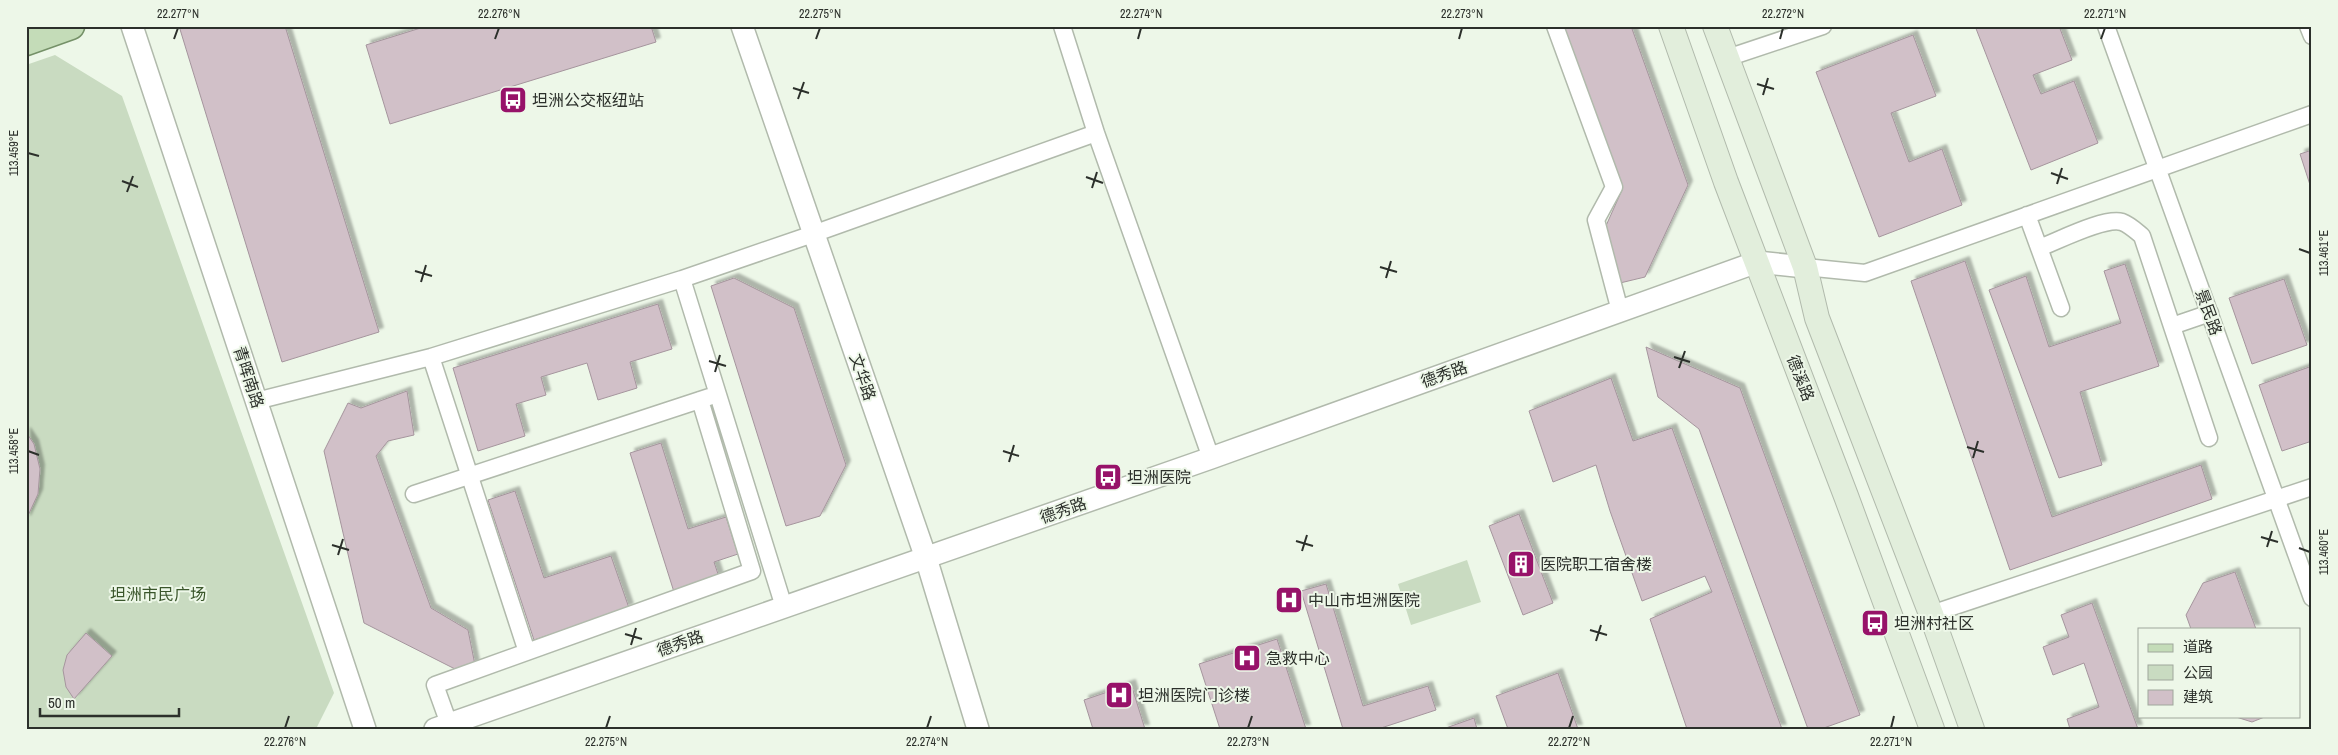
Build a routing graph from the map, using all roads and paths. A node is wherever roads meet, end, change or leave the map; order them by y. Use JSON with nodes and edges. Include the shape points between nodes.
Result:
{"nodes":[{"id":1,"x":71,"y":26,"type":"edge"},
{"id":2,"x":132,"y":26,"type":"edge"},
{"id":3,"x":742,"y":26,"type":"edge"},
{"id":4,"x":1062,"y":26,"type":"edge"},
{"id":5,"x":1555,"y":26,"type":"edge"},
{"id":6,"x":1671,"y":26,"type":"edge"},
{"id":7,"x":1715,"y":26,"type":"edge"},
{"id":8,"x":1823,"y":26,"type":"edge"},
{"id":9,"x":2106,"y":26,"type":"edge"},
{"id":10,"x":2308,"y":26,"type":"edge"},
{"id":11,"x":2312,"y":36,"type":"edge"},
{"id":12,"x":26,"y":42,"type":"edge"},
{"id":13,"x":1727,"y":58,"type":"junction"},
{"id":14,"x":2312,"y":114,"type":"edge"},
{"id":15,"x":1096,"y":133,"type":"junction"},
{"id":16,"x":2158,"y":169,"type":"junction"},
{"id":17,"x":2027,"y":215,"type":"junction"},
{"id":18,"x":813,"y":234,"type":"junction"},
{"id":19,"x":2039,"y":248,"type":"junction"},
{"id":20,"x":1757,"y":262,"type":"junction"},
{"id":21,"x":1805,"y":267,"type":"junction"},
{"id":22,"x":682,"y":279,"type":"junction"},
{"id":23,"x":2061,"y":308,"type":"dead end"},
{"id":24,"x":1620,"y":311,"type":"junction"},
{"id":25,"x":2210,"y":313,"type":"junction"},
{"id":26,"x":2172,"y":326,"type":"junction"},
{"id":27,"x":431,"y":357,"type":"junction"},
{"id":28,"x":718,"y":394,"type":"junction"},
{"id":29,"x":700,"y":400,"type":"junction"},
{"id":30,"x":256,"y":401,"type":"junction"},
{"id":31,"x":2209,"y":438,"type":"dead end"},
{"id":32,"x":1211,"y":458,"type":"junction"},
{"id":33,"x":470,"y":476,"type":"junction"},
{"id":34,"x":2312,"y":488,"type":"edge"},
{"id":35,"x":414,"y":494,"type":"dead end"},
{"id":36,"x":2276,"y":501,"type":"junction"},
{"id":37,"x":926,"y":558,"type":"junction"},
{"id":38,"x":2312,"y":598,"type":"edge"},
{"id":39,"x":784,"y":607,"type":"junction"},
{"id":40,"x":1931,"y":614,"type":"junction"},
{"id":41,"x":527,"y":652,"type":"junction"},
{"id":42,"x":447,"y":726,"type":"edge"},
{"id":43,"x":365,"y":729,"type":"edge"},
{"id":44,"x":978,"y":729,"type":"edge"},
{"id":45,"x":1932,"y":729,"type":"edge"},
{"id":46,"x":1972,"y":729,"type":"edge"}],
"edges":[{"from":1,"to":12,"type":"main road"},
{"from":2,"to":30,"type":"street","name":"青晖南路"},
{"from":3,"to":18,"type":"street","name":"文华路"},
{"from":4,"to":15,"type":"street"},
{"from":5,"to":24,"type":"street","via":[[1614,187],[1596,220]]},
{"from":6,"to":20,"type":"main road","name":"德溪路"},
{"from":7,"to":13,"type":"main road"},
{"from":8,"to":13,"type":"street"},
{"from":9,"to":16,"type":"street","name":"景民路"},
{"from":10,"to":11,"type":"street"},
{"from":13,"to":21,"type":"main road"},
{"from":14,"to":16,"type":"street"},
{"from":15,"to":18,"type":"street"},
{"from":15,"to":32,"type":"street"},
{"from":16,"to":17,"type":"street"},
{"from":16,"to":25,"type":"street","name":"景民路"},
{"from":17,"to":19,"type":"street"},
{"from":17,"to":21,"type":"street","via":[[1864,273]]},
{"from":18,"to":22,"type":"street"},
{"from":18,"to":37,"type":"street","name":"文华路"},
{"from":19,"to":23,"type":"street"},
{"from":19,"to":26,"type":"street","via":[[2108,222],[2122,222],[2134,228],[2142,236]]},
{"from":20,"to":21,"type":"street","name":"德秀路"},
{"from":20,"to":24,"type":"street","name":"德秀路"},
{"from":20,"to":45,"type":"main road","name":"德溪路"},
{"from":21,"to":40,"type":"main road","via":[[1817,318]]},
{"from":22,"to":27,"type":"street"},
{"from":22,"to":28,"type":"street"},
{"from":24,"to":32,"type":"street","name":"德秀路"},
{"from":25,"to":26,"type":"street"},
{"from":25,"to":36,"type":"street","name":"景民路"},
{"from":26,"to":31,"type":"street"},
{"from":27,"to":30,"type":"street"},
{"from":27,"to":33,"type":"street"},
{"from":28,"to":29,"type":"street"},
{"from":28,"to":39,"type":"street"},
{"from":29,"to":33,"type":"street"},
{"from":29,"to":41,"type":"street","via":[[752,571]]},
{"from":30,"to":43,"type":"street","name":"青晖南路"},
{"from":32,"to":37,"type":"street","name":"德秀路"},
{"from":33,"to":35,"type":"street"},
{"from":33,"to":41,"type":"street"},
{"from":34,"to":36,"type":"street"},
{"from":36,"to":38,"type":"street","name":"景民路"},
{"from":36,"to":40,"type":"street"},
{"from":37,"to":39,"type":"street","name":"德秀路"},
{"from":37,"to":44,"type":"street","name":"文华路"},
{"from":39,"to":42,"type":"street","name":"德秀路"},
{"from":40,"to":46,"type":"main road"},
{"from":41,"to":42,"type":"street","via":[[435,685]]}]}
